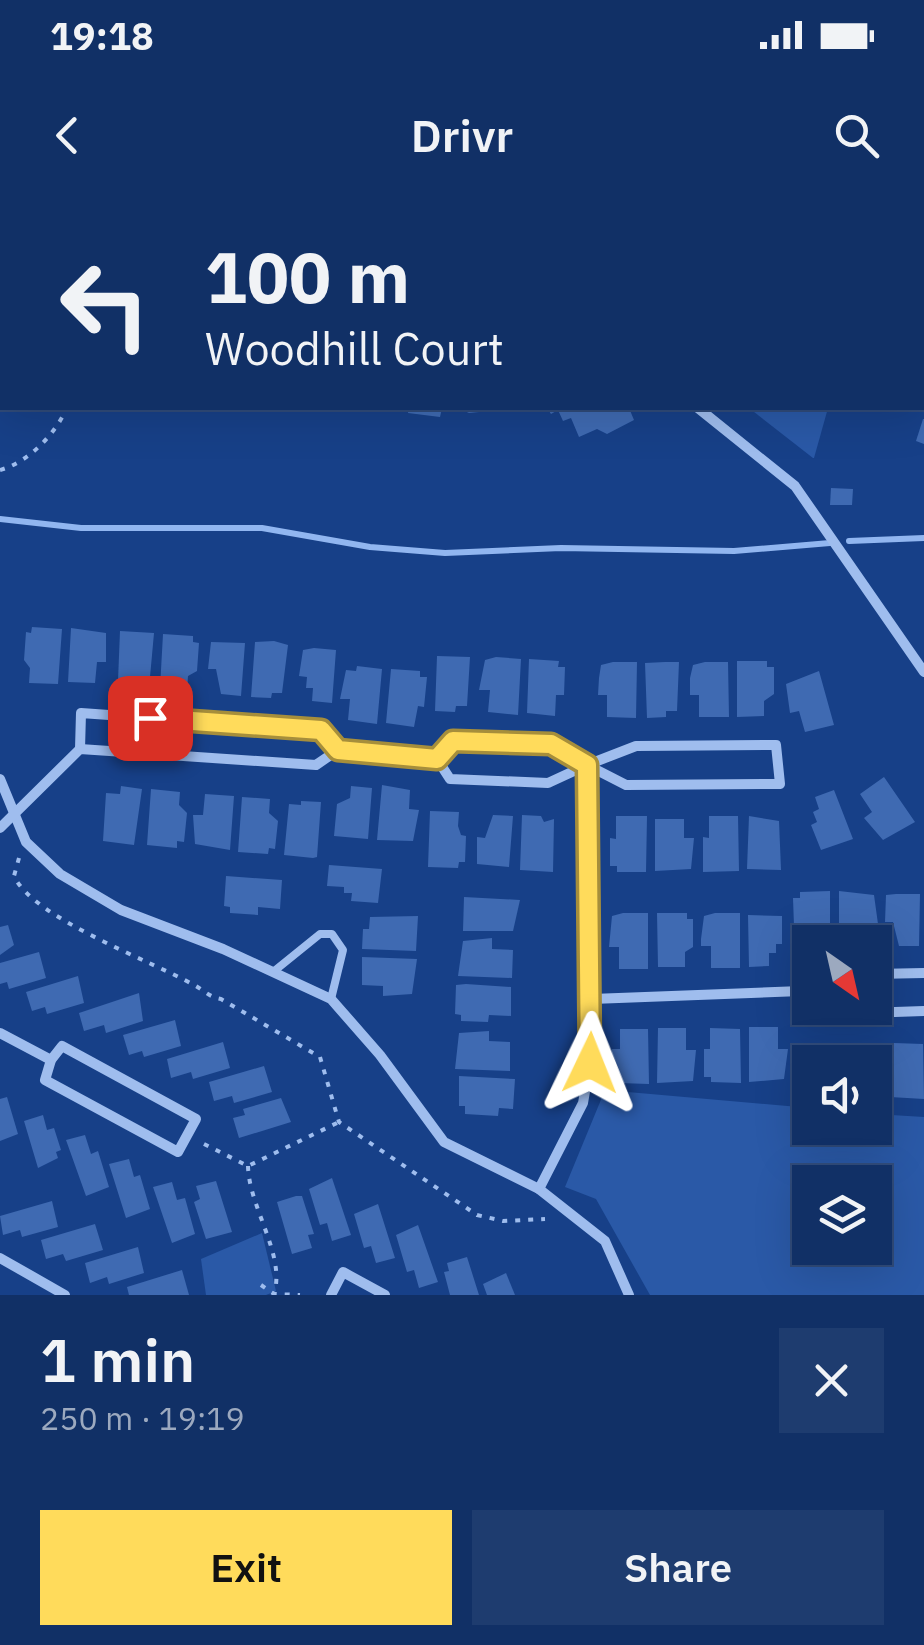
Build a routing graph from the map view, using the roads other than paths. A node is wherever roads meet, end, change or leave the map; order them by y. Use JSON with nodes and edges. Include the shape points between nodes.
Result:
{"nodes":[{"id":1,"x":701,"y":410,"type":"edge"},
{"id":2,"x":924,"y":672,"type":"edge"},
{"id":3,"x":80,"y":749,"type":"junction"},
{"id":4,"x":338,"y":750,"type":"junction"},
{"id":5,"x":437,"y":759,"type":"junction"},
{"id":6,"x":587,"y":765,"type":"junction"},
{"id":7,"x":0,"y":779,"type":"edge"},
{"id":8,"x":15,"y":813,"type":"junction"},
{"id":9,"x":0,"y":828,"type":"edge"},
{"id":10,"x":273,"y":972,"type":"junction"},
{"id":11,"x":924,"y":973,"type":"edge"},
{"id":12,"x":892,"y":974,"type":"edge"},
{"id":13,"x":792,"y":991,"type":"edge"},
{"id":14,"x":331,"y":999,"type":"junction"},
{"id":15,"x":592,"y":999,"type":"junction"},
{"id":16,"x":924,"y":1012,"type":"edge"},
{"id":17,"x":892,"y":1013,"type":"edge"},
{"id":18,"x":0,"y":1033,"type":"edge"},
{"id":19,"x":51,"y":1060,"type":"junction"},
{"id":20,"x":539,"y":1189,"type":"junction"},
{"id":21,"x":0,"y":1258,"type":"edge"},
{"id":22,"x":66,"y":1295,"type":"edge"},
{"id":23,"x":330,"y":1295,"type":"edge"},
{"id":24,"x":385,"y":1295,"type":"edge"},
{"id":25,"x":628,"y":1295,"type":"edge"}],
"edges":[{"from":1,"to":2,"type":"street","via":[[796,486]]},
{"from":3,"to":4,"type":"street","via":[[316,765]]},
{"from":3,"to":4,"type":"street","via":[[81,713],[321,730]]},
{"from":3,"to":8,"type":"street"},
{"from":4,"to":5,"type":"street"},
{"from":5,"to":6,"type":"street","via":[[453,741],[551,744]]},
{"from":5,"to":6,"type":"street","via":[[450,779],[548,783]]},
{"from":6,"to":6,"type":"street","via":[[626,784],[780,784],[776,745],[636,746]]},
{"from":6,"to":15,"type":"street"},
{"from":7,"to":8,"type":"street"},
{"from":8,"to":9,"type":"street"},
{"from":8,"to":10,"type":"street","via":[[26,842],[60,874],[121,910]]},
{"from":10,"to":14,"type":"street"},
{"from":10,"to":14,"type":"lane","via":[[320,934],[332,934],[343,950]]},
{"from":11,"to":12,"type":"street"},
{"from":13,"to":15,"type":"street"},
{"from":14,"to":20,"type":"street","via":[[444,1142]]},
{"from":15,"to":20,"type":"street","via":[[583,1103]]},
{"from":16,"to":17,"type":"street"},
{"from":18,"to":19,"type":"street"},
{"from":19,"to":19,"type":"street","via":[[45,1080],[178,1152],[196,1118],[62,1046]]},
{"from":20,"to":25,"type":"street","via":[[605,1241]]},
{"from":21,"to":22,"type":"street"},
{"from":23,"to":24,"type":"street","via":[[342,1272]]}]}
